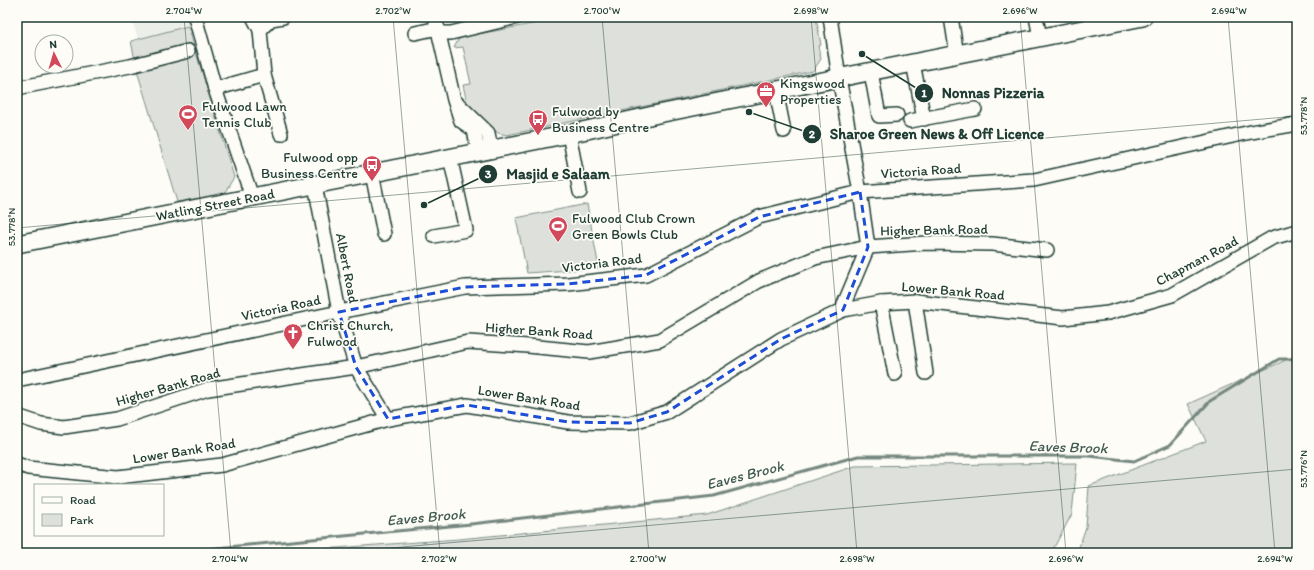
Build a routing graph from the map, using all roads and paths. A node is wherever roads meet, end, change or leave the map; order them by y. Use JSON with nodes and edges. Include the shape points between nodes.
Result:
{"nodes":[{"id":1,"x":195,"y":17,"type":"edge"},
{"id":2,"x":253,"y":17,"type":"edge"},
{"id":3,"x":284,"y":17,"type":"edge"},
{"id":4,"x":517,"y":17,"type":"edge"},
{"id":5,"x":830,"y":17,"type":"edge"},
{"id":6,"x":951,"y":17,"type":"edge"},
{"id":7,"x":1036,"y":17,"type":"edge"},
{"id":8,"x":1143,"y":17,"type":"edge"},
{"id":9,"x":437,"y":26,"type":"edge"},
{"id":10,"x":260,"y":30,"type":"junction"},
{"id":11,"x":415,"y":33,"type":"dead end"},
{"id":12,"x":1040,"y":37,"type":"junction"},
{"id":13,"x":188,"y":51,"type":"dead end"},
{"id":14,"x":957,"y":55,"type":"junction"},
{"id":15,"x":913,"y":63,"type":"junction"},
{"id":16,"x":870,"y":72,"type":"junction"},
{"id":17,"x":264,"y":75,"type":"junction"},
{"id":18,"x":839,"y":78,"type":"junction"},
{"id":19,"x":17,"y":88,"type":"edge"},
{"id":20,"x":215,"y":89,"type":"junction"},
{"id":21,"x":776,"y":92,"type":"junction"},
{"id":22,"x":975,"y":109,"type":"dead end"},
{"id":23,"x":897,"y":115,"type":"dead end"},
{"id":24,"x":924,"y":119,"type":"junction"},
{"id":25,"x":910,"y":121,"type":"dead end"},
{"id":26,"x":1297,"y":124,"type":"edge"},
{"id":27,"x":784,"y":131,"type":"dead end"},
{"id":28,"x":281,"y":134,"type":"dead end"},
{"id":29,"x":568,"y":134,"type":"junction"},
{"id":30,"x":485,"y":150,"type":"junction"},
{"id":31,"x":450,"y":157,"type":"junction"},
{"id":32,"x":372,"y":173,"type":"junction"},
{"id":33,"x":315,"y":185,"type":"junction"},
{"id":34,"x":580,"y":192,"type":"dead end"},
{"id":35,"x":860,"y":192,"type":"junction"},
{"id":36,"x":252,"y":197,"type":"junction"},
{"id":37,"x":1297,"y":231,"type":"edge"},
{"id":38,"x":384,"y":234,"type":"dead end"},
{"id":39,"x":434,"y":236,"type":"dead end"},
{"id":40,"x":17,"y":244,"type":"edge"},
{"id":41,"x":868,"y":248,"type":"junction"},
{"id":42,"x":1047,"y":250,"type":"dead end"},
{"id":43,"x":915,"y":301,"type":"junction"},
{"id":44,"x":881,"y":303,"type":"junction"},
{"id":45,"x":843,"y":310,"type":"junction"},
{"id":46,"x":339,"y":312,"type":"junction"},
{"id":47,"x":1063,"y":318,"type":"joint"},
{"id":48,"x":356,"y":366,"type":"junction"},
{"id":49,"x":926,"y":373,"type":"dead end"},
{"id":50,"x":895,"y":374,"type":"dead end"},
{"id":51,"x":17,"y":380,"type":"edge"},
{"id":52,"x":17,"y":415,"type":"edge"},
{"id":53,"x":388,"y":419,"type":"junction"},
{"id":54,"x":17,"y":464,"type":"edge"}],
"edges":[{"from":1,"to":20,"type":"street"},
{"from":2,"to":10,"type":"street"},
{"from":3,"to":10,"type":"street","via":[[272,19]]},
{"from":4,"to":9,"type":"street","via":[[451,33]]},
{"from":5,"to":18,"type":"street"},
{"from":6,"to":14,"type":"street"},
{"from":7,"to":12,"type":"street"},
{"from":8,"to":12,"type":"main road","name":"Watling Street Road"},
{"from":9,"to":11,"type":"street"},
{"from":9,"to":30,"type":"street","via":[[461,121],[474,130]]},
{"from":10,"to":17,"type":"street"},
{"from":12,"to":14,"type":"main road","name":"Watling Street Road"},
{"from":13,"to":19,"type":"street","via":[[130,66]]},
{"from":14,"to":15,"type":"main road","name":"Watling Street Road"},
{"from":15,"to":16,"type":"main road","name":"Watling Street Road"},
{"from":15,"to":24,"type":"street"},
{"from":16,"to":18,"type":"main road","name":"Watling Street Road"},
{"from":16,"to":23,"type":"street","via":[[879,116]]},
{"from":17,"to":20,"type":"street"},
{"from":17,"to":28,"type":"street"},
{"from":18,"to":21,"type":"main road","name":"Watling Street Road"},
{"from":18,"to":35,"type":"street"},
{"from":20,"to":36,"type":"street"},
{"from":21,"to":27,"type":"street"},
{"from":21,"to":29,"type":"main road","name":"Watling Street Road"},
{"from":22,"to":24,"type":"street"},
{"from":24,"to":25,"type":"street"},
{"from":26,"to":35,"type":"street","name":"Victoria Road","via":[[1034,180]]},
{"from":29,"to":30,"type":"main road","name":"Watling Street Road"},
{"from":29,"to":34,"type":"street"},
{"from":30,"to":31,"type":"main road","name":"Watling Street Road"},
{"from":31,"to":32,"type":"main road","name":"Watling Street Road"},
{"from":31,"to":39,"type":"street","via":[[466,230]]},
{"from":32,"to":33,"type":"main road","name":"Watling Street Road"},
{"from":32,"to":38,"type":"street"},
{"from":33,"to":36,"type":"main road","name":"Watling Street Road"},
{"from":33,"to":46,"type":"street","name":"Albert Road"},
{"from":35,"to":41,"type":"street"},
{"from":35,"to":46,"type":"street","name":"Victoria Road","via":[[758,217],[646,275],[568,284],[465,287]]},
{"from":36,"to":40,"type":"main road","name":"Watling Street Road"},
{"from":37,"to":47,"type":"street","name":"Chapman Road","via":[[1272,238],[1172,295],[1108,313]]},
{"from":41,"to":42,"type":"street","name":"Higher Bank Road","via":[[941,243],[992,244]]},
{"from":41,"to":45,"type":"street"},
{"from":41,"to":48,"type":"street","name":"Higher Bank Road","via":[[815,258],[759,281],[660,340],[589,352],[468,342]]},
{"from":43,"to":44,"type":"street","name":"Lower Bank Road"},
{"from":43,"to":47,"type":"street","name":"Lower Bank Road"},
{"from":43,"to":49,"type":"street"},
{"from":44,"to":45,"type":"street","name":"Lower Bank Road"},
{"from":44,"to":50,"type":"street"},
{"from":45,"to":53,"type":"street","name":"Lower Bank Road","via":[[782,339],[667,412],[630,423],[568,422],[467,405]]},
{"from":46,"to":48,"type":"street","name":"Albert Road"},
{"from":46,"to":51,"type":"street","name":"Victoria Road"},
{"from":48,"to":52,"type":"street","name":"Higher Bank Road","via":[[208,389],[117,419],[64,427],[41,424]]},
{"from":48,"to":53,"type":"street","name":"Albert Road"},
{"from":53,"to":54,"type":"street","name":"Lower Bank Road","via":[[222,465],[118,477],[28,468]]}]}
